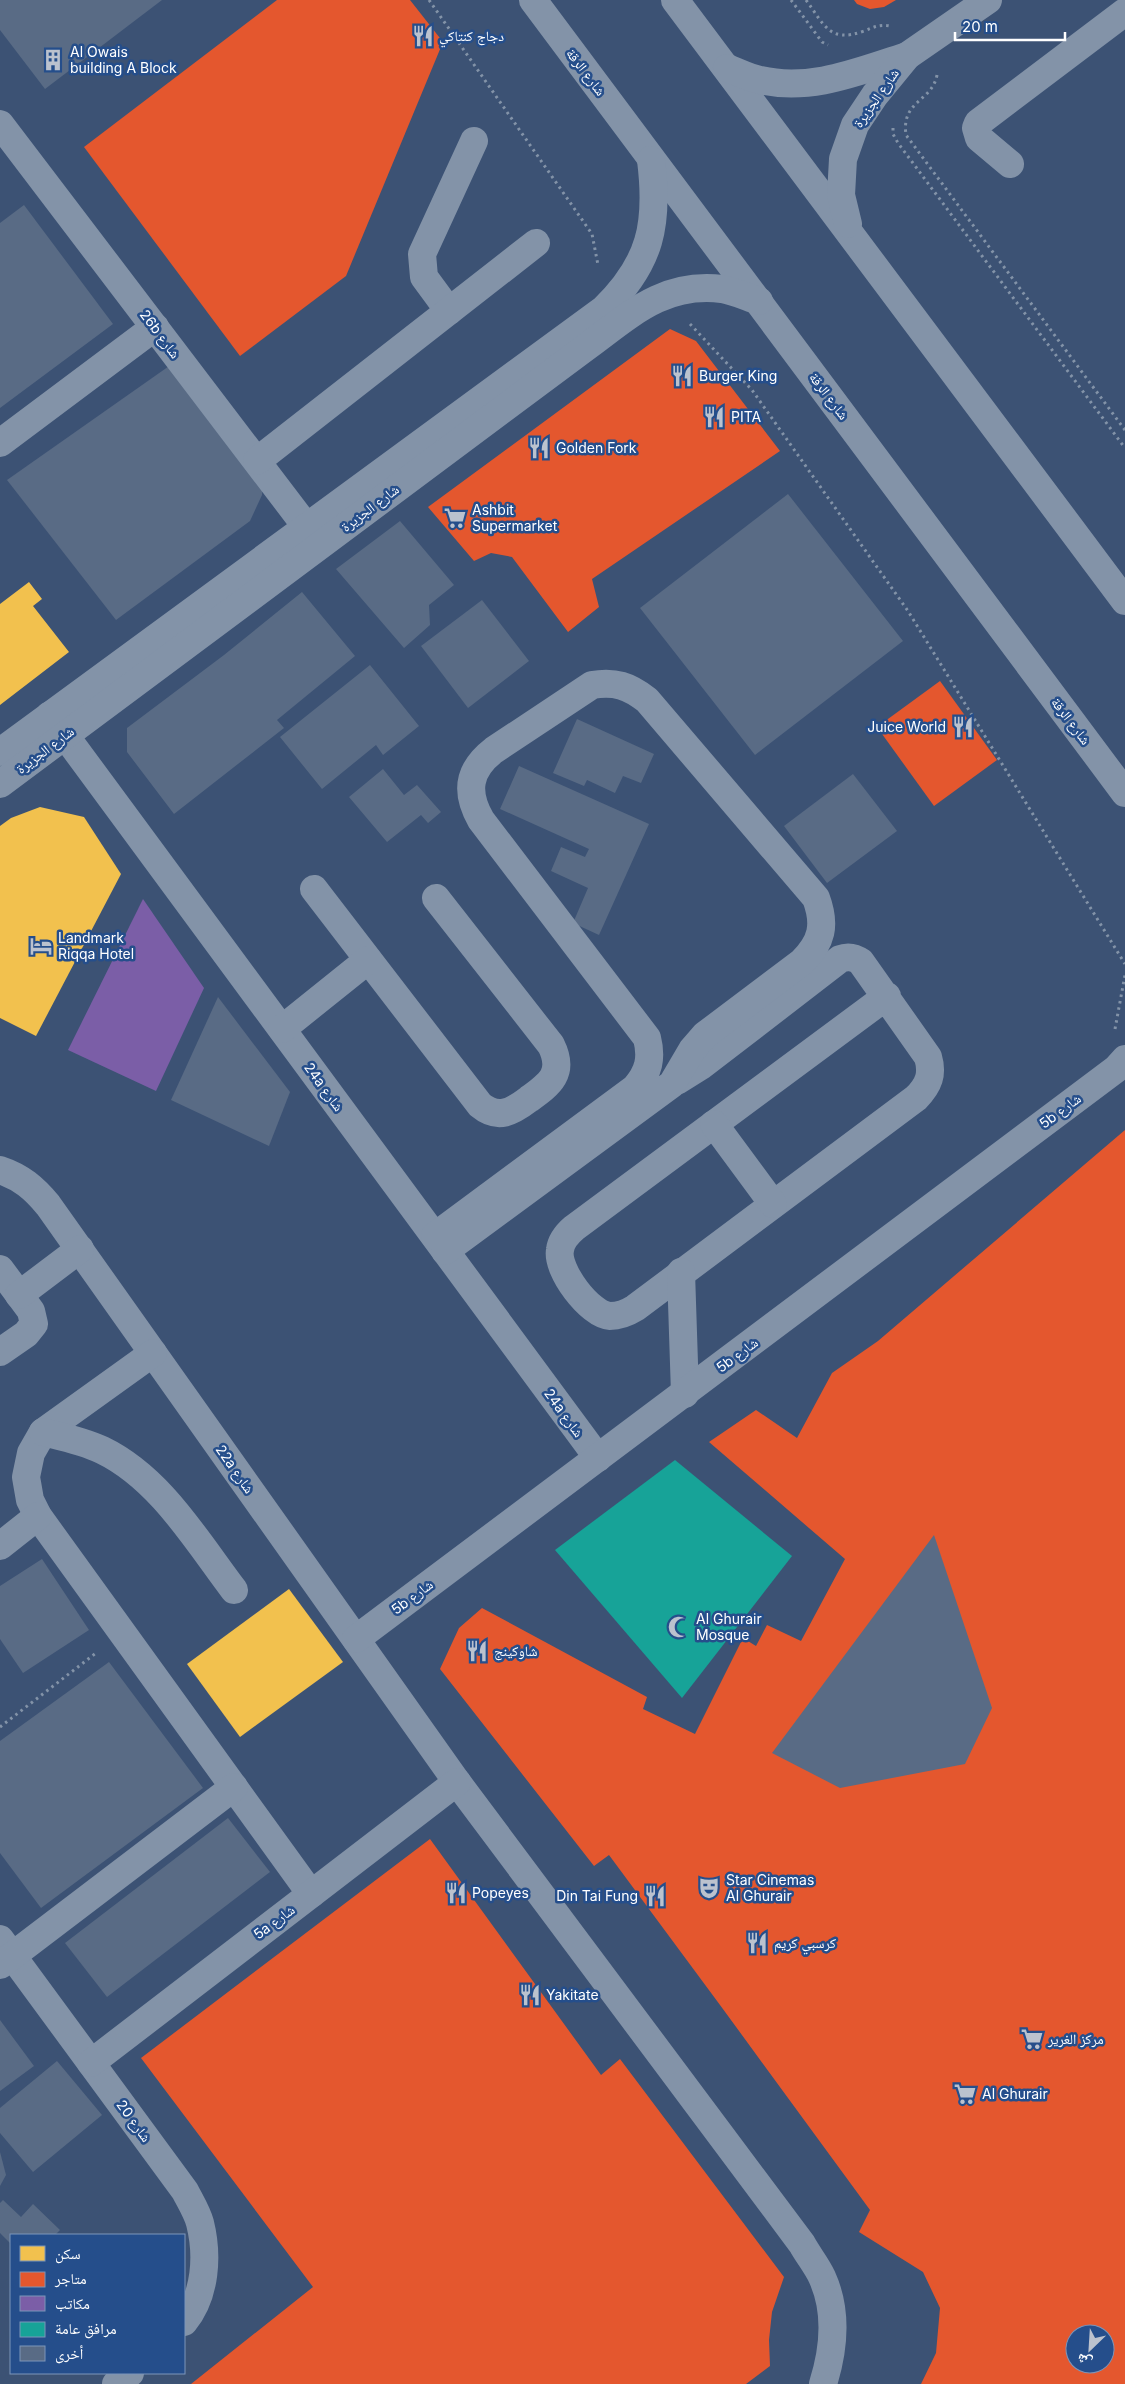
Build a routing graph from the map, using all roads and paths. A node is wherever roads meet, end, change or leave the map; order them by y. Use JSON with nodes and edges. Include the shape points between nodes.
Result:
{"nodes":[{"id":1,"x":429,"y":0,"type":"edge"},
{"id":2,"x":533,"y":0,"type":"edge"},
{"id":3,"x":675,"y":0,"type":"edge"},
{"id":4,"x":791,"y":0,"type":"edge"},
{"id":5,"x":806,"y":0,"type":"edge"},
{"id":6,"x":988,"y":0,"type":"edge"},
{"id":7,"x":1125,"y":12,"type":"edge"},
{"id":8,"x":836,"y":48,"type":"dead end"},
{"id":9,"x":915,"y":50,"type":"junction"},
{"id":10,"x":727,"y":68,"type":"junction"},
{"id":11,"x":894,"y":120,"type":"dead end"},
{"id":12,"x":0,"y":124,"type":"edge"},
{"id":13,"x":474,"y":140,"type":"dead end"},
{"id":14,"x":651,"y":160,"type":"junction"},
{"id":15,"x":1010,"y":164,"type":"dead end"},
{"id":16,"x":849,"y":230,"type":"junction"},
{"id":17,"x":536,"y":243,"type":"dead end"},
{"id":18,"x":595,"y":272,"type":"dead end"},
{"id":19,"x":759,"y":301,"type":"junction"},
{"id":20,"x":449,"y":311,"type":"junction"},
{"id":21,"x":681,"y":324,"type":"dead end"},
{"id":22,"x":154,"y":326,"type":"junction"},
{"id":23,"x":1125,"y":430,"type":"edge"},
{"id":24,"x":0,"y":443,"type":"edge"},
{"id":25,"x":1125,"y":448,"type":"edge"},
{"id":26,"x":257,"y":461,"type":"junction"},
{"id":27,"x":313,"y":536,"type":"junction"},
{"id":28,"x":1125,"y":601,"type":"edge"},
{"id":29,"x":57,"y":725,"type":"junction"},
{"id":30,"x":0,"y":752,"type":"edge"},
{"id":31,"x":0,"y":784,"type":"edge"},
{"id":32,"x":1125,"y":792,"type":"edge"},
{"id":33,"x":314,"y":889,"type":"dead end"},
{"id":34,"x":436,"y":898,"type":"dead end"},
{"id":35,"x":368,"y":960,"type":"junction"},
{"id":36,"x":1125,"y":964,"type":"edge"},
{"id":37,"x":886,"y":996,"type":"junction"},
{"id":38,"x":282,"y":1029,"type":"junction"},
{"id":39,"x":1122,"y":1064,"type":"edge"},
{"id":40,"x":672,"y":1084,"type":"junction"},
{"id":41,"x":714,"y":1124,"type":"junction"},
{"id":42,"x":0,"y":1170,"type":"edge"},
{"id":43,"x":773,"y":1204,"type":"junction"},
{"id":44,"x":440,"y":1244,"type":"junction"},
{"id":45,"x":80,"y":1249,"type":"junction"},
{"id":46,"x":0,"y":1268,"type":"edge"},
{"id":47,"x":681,"y":1272,"type":"junction"},
{"id":48,"x":19,"y":1295,"type":"junction"},
{"id":49,"x":0,"y":1352,"type":"edge"},
{"id":50,"x":153,"y":1352,"type":"junction"},
{"id":51,"x":685,"y":1394,"type":"junction"},
{"id":52,"x":43,"y":1432,"type":"junction"},
{"id":53,"x":598,"y":1458,"type":"junction"},
{"id":54,"x":38,"y":1516,"type":"junction"},
{"id":55,"x":0,"y":1546,"type":"edge"},
{"id":56,"x":234,"y":1590,"type":"dead end"},
{"id":57,"x":122,"y":1632,"type":"junction"},
{"id":58,"x":356,"y":1639,"type":"junction"},
{"id":59,"x":0,"y":1727,"type":"edge"},
{"id":60,"x":457,"y":1782,"type":"junction"},
{"id":61,"x":234,"y":1787,"type":"junction"},
{"id":62,"x":311,"y":1894,"type":"junction"},
{"id":63,"x":4,"y":1953,"type":"edge"},
{"id":64,"x":91,"y":2063,"type":"junction"},
{"id":65,"x":185,"y":2320,"type":"edge"},
{"id":66,"x":129,"y":2374,"type":"edge"},
{"id":67,"x":116,"y":2384,"type":"edge"},
{"id":68,"x":823,"y":2384,"type":"edge"}],
"edges":[{"from":1,"to":18,"type":"path","via":[[592,234],[598,264]]},
{"from":2,"to":14,"type":"street","name":"شارع الرقة"},
{"from":3,"to":10,"type":"street"},
{"from":4,"to":8,"type":"path","via":[[822,42]]},
{"from":5,"to":9,"type":"path","via":[[830,32],[841,36],[854,35],[881,24],[898,27]]},
{"from":6,"to":9,"type":"street","name":"شارع الجزيرة"},
{"from":7,"to":15,"type":"street","via":[[982,120],[976,128],[979,138]]},
{"from":9,"to":10,"type":"street","name":"شارع الجزيرة","via":[[827,82],[793,85],[759,80]]},
{"from":9,"to":16,"type":"street","name":"شارع الجزيرة","via":[[875,95],[855,125],[843,159],[841,195]]},
{"from":9,"to":23,"type":"path","via":[[933,57],[938,71],[935,84],[904,121],[906,135]]},
{"from":10,"to":16,"type":"street"},
{"from":11,"to":25,"type":"path","via":[[893,134],[898,143]]},
{"from":12,"to":22,"type":"street","name":"26b شارع"},
{"from":13,"to":20,"type":"street","via":[[422,254],[424,278]]},
{"from":14,"to":19,"type":"street","name":"شارع الرقة"},
{"from":14,"to":27,"type":"street","name":"شارع الجزيرة","via":[[656,196],[652,232],[639,267],[618,296]]},
{"from":16,"to":28,"type":"street"},
{"from":17,"to":20,"type":"street"},
{"from":19,"to":27,"type":"street","name":"شارع الجزيرة","via":[[724,290],[689,289],[656,298]]},
{"from":19,"to":32,"type":"street","name":"شارع الرقة"},
{"from":20,"to":26,"type":"street"},
{"from":21,"to":36,"type":"path","via":[[690,324],[752,390],[908,611]]},
{"from":22,"to":24,"type":"street"},
{"from":22,"to":26,"type":"street","name":"26b شارع"},
{"from":26,"to":27,"type":"street","name":"26b شارع"},
{"from":27,"to":29,"type":"street","name":"شارع الجزيرة"},
{"from":29,"to":30,"type":"street","name":"شارع الجزيرة"},
{"from":29,"to":31,"type":"street","name":"شارع الجزيرة"},
{"from":29,"to":38,"type":"street","name":"24a شارع"},
{"from":33,"to":35,"type":"street"},
{"from":34,"to":35,"type":"street","via":[[551,1045],[557,1065],[548,1085],[506,1114],[487,1111]]},
{"from":35,"to":38,"type":"street"},
{"from":37,"to":40,"type":"street","via":[[861,962],[850,957],[840,959],[727,1047]]},
{"from":37,"to":41,"type":"street"},
{"from":37,"to":43,"type":"street","via":[[928,1057],[930,1079],[924,1090]]},
{"from":38,"to":44,"type":"street","name":"24a شارع"},
{"from":39,"to":51,"type":"street","name":"5b شارع"},
{"from":40,"to":44,"type":"street"},
{"from":40,"to":44,"type":"street","via":[[692,1050],[705,1036],[812,952],[819,940],[821,914],[816,898],[647,700],[622,684],[592,685],[481,760],[473,774],[470,790],[473,806],[482,820],[646,1038],[649,1064],[635,1088]]},
{"from":41,"to":43,"type":"street"},
{"from":41,"to":47,"type":"street","via":[[574,1228],[564,1237],[559,1250],[560,1264],[567,1276],[595,1311],[608,1316],[623,1315],[635,1308]]},
{"from":42,"to":45,"type":"street","name":"22a شارع","via":[[33,1188]]},
{"from":43,"to":47,"type":"street"},
{"from":44,"to":53,"type":"street","name":"24a شارع"},
{"from":45,"to":48,"type":"street"},
{"from":45,"to":50,"type":"street","name":"22a شارع"},
{"from":46,"to":48,"type":"street"},
{"from":47,"to":51,"type":"street"},
{"from":48,"to":49,"type":"street","via":[[31,1311],[34,1324],[26,1334]]},
{"from":50,"to":52,"type":"street"},
{"from":50,"to":58,"type":"street","name":"22a شارع"},
{"from":51,"to":53,"type":"street","name":"5b شارع"},
{"from":52,"to":54,"type":"street","via":[[30,1453],[26,1477],[30,1500]]},
{"from":52,"to":56,"type":"street","via":[[102,1450],[128,1465],[171,1508]]},
{"from":53,"to":58,"type":"street","name":"5b شارع"},
{"from":54,"to":55,"type":"street"},
{"from":54,"to":57,"type":"street"},
{"from":57,"to":59,"type":"path"},
{"from":57,"to":61,"type":"street"},
{"from":58,"to":60,"type":"street","name":"22a شارع"},
{"from":60,"to":62,"type":"street","name":"5a شارع"},
{"from":60,"to":68,"type":"street","name":"22a شارع","via":[[802,2244],[822,2278],[833,2316],[832,2356]]},
{"from":61,"to":62,"type":"street"},
{"from":61,"to":63,"type":"street"},
{"from":62,"to":64,"type":"street","name":"5a شارع"},
{"from":63,"to":64,"type":"street","name":"شارع 20"},
{"from":64,"to":65,"type":"street","name":"شارع 20","via":[[185,2191],[199,2221],[205,2254],[201,2286]]},
{"from":66,"to":67,"type":"street"}]}
